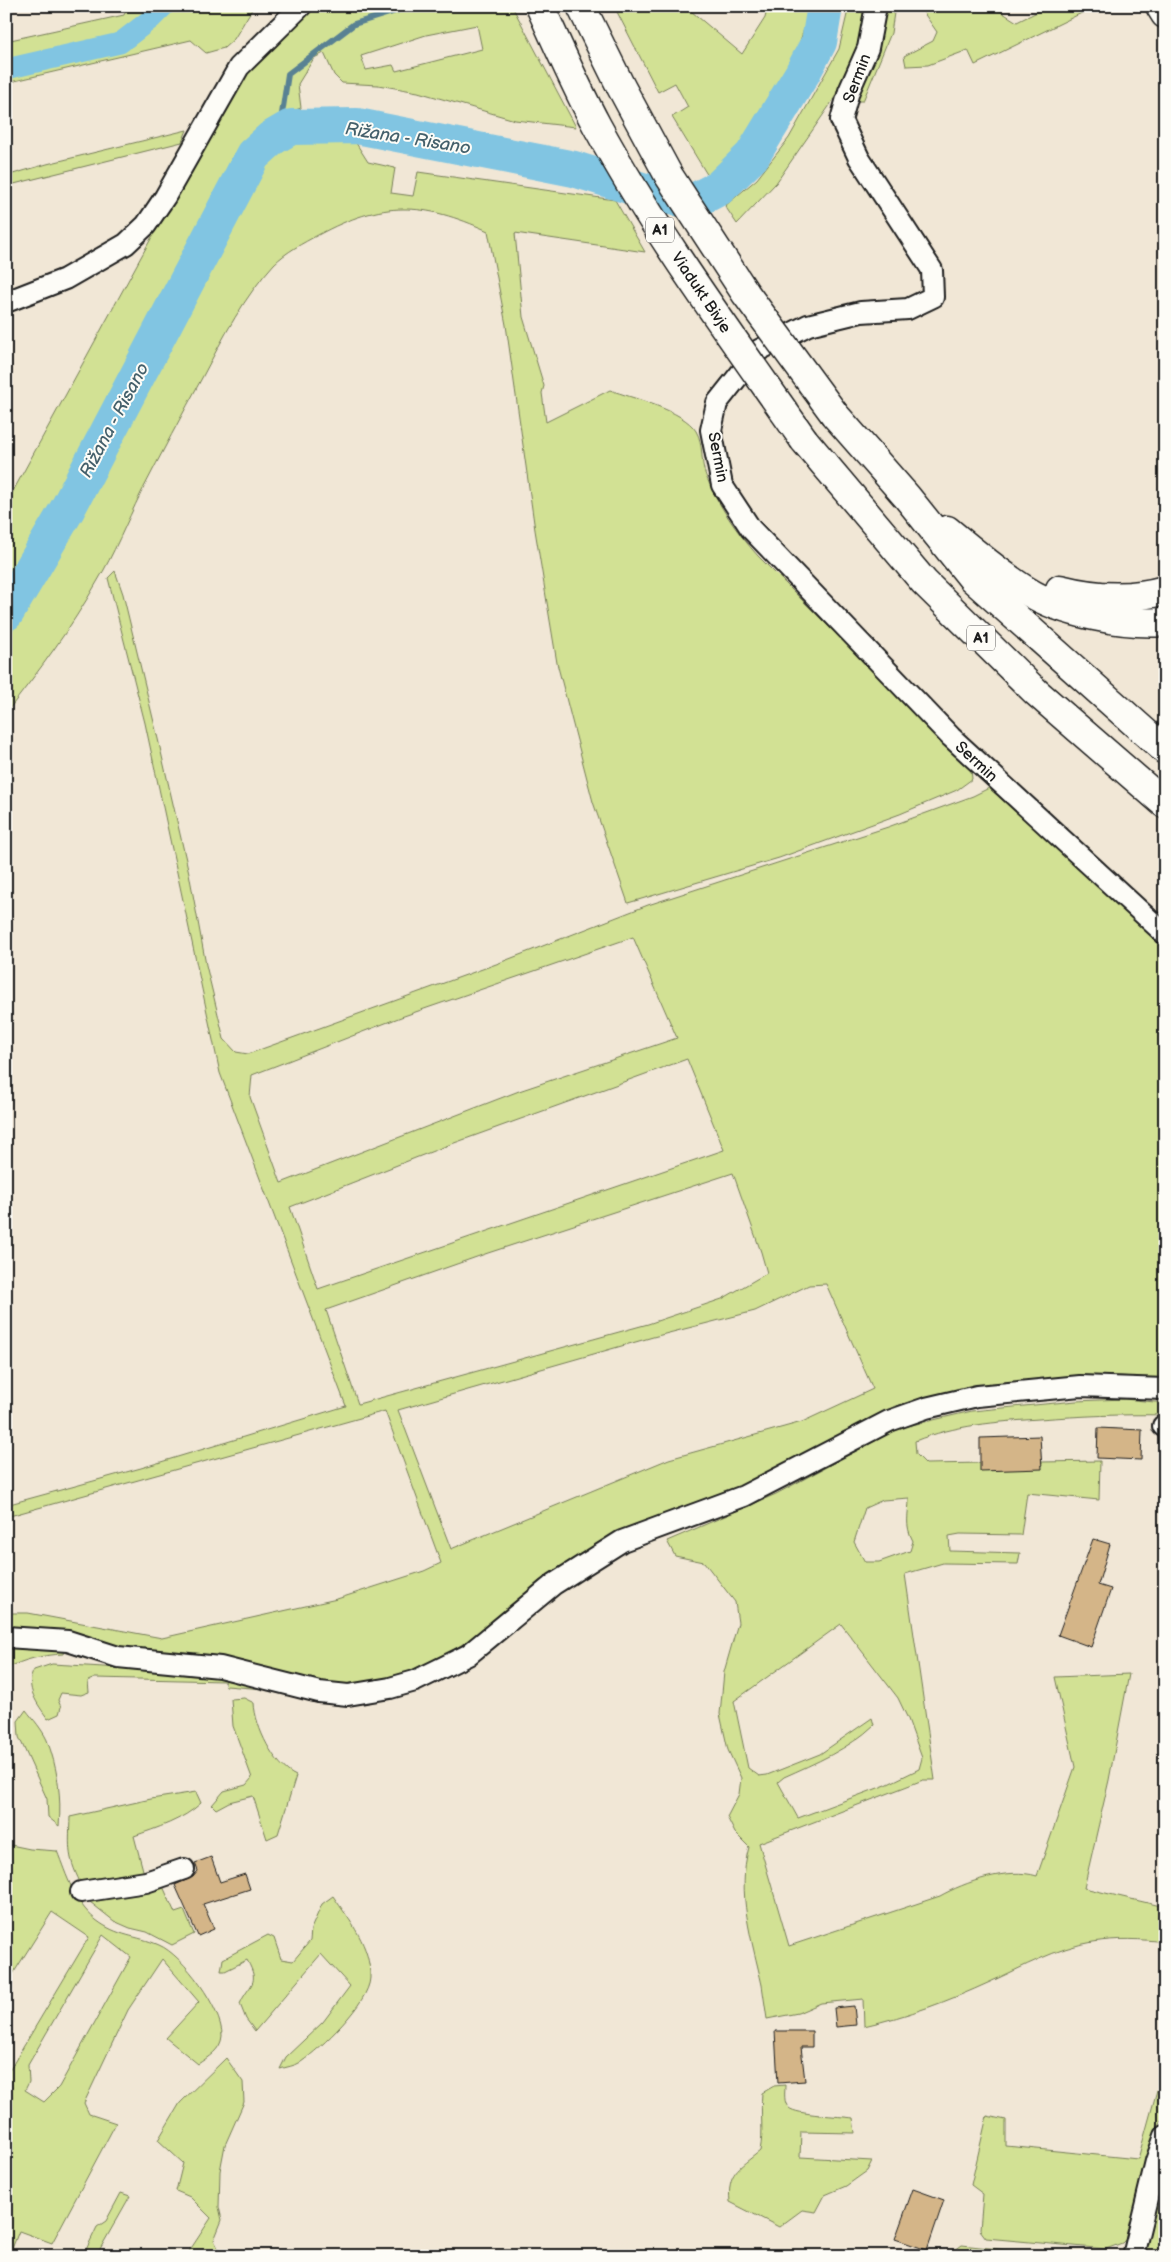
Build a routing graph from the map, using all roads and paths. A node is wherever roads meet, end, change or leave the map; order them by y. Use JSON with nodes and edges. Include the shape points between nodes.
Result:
{"nodes":[{"id":1,"x":301,"y":6,"type":"edge"},
{"id":2,"x":540,"y":6,"type":"edge"},
{"id":3,"x":580,"y":6,"type":"edge"},
{"id":4,"x":876,"y":6,"type":"edge"},
{"id":5,"x":1160,"y":6,"type":"edge"},
{"id":6,"x":1165,"y":14,"type":"edge"},
{"id":7,"x":6,"y":302,"type":"edge"},
{"id":8,"x":907,"y":497,"type":"junction"},
{"id":9,"x":954,"y":536,"type":"junction"},
{"id":10,"x":1165,"y":590,"type":"edge"},
{"id":11,"x":1165,"y":622,"type":"edge"},
{"id":12,"x":1165,"y":750,"type":"edge"},
{"id":13,"x":1161,"y":803,"type":"edge"},
{"id":14,"x":1165,"y":934,"type":"edge"},
{"id":15,"x":1165,"y":1389,"type":"edge"},
{"id":16,"x":6,"y":1637,"type":"edge"},
{"id":17,"x":184,"y":1869,"type":"dead end"},
{"id":18,"x":81,"y":1892,"type":"dead end"},
{"id":19,"x":1165,"y":2136,"type":"edge"},
{"id":20,"x":1133,"y":2256,"type":"edge"}],
"edges":[{"from":1,"to":7,"type":"street","via":[[239,68],[146,225],[126,244],[65,279]]},
{"from":2,"to":13,"type":"highway","name":"Viadukt Bivje","number":"A1","bridge":true,"via":[[597,126],[649,213],[804,440],[924,582],[1036,692]]},
{"from":3,"to":8,"type":"highway","number":"A1","bridge":true,"via":[[669,176],[746,294],[835,415]]},
{"from":4,"to":14,"type":"street","name":"Sermin","via":[[868,48],[849,91],[841,120],[859,158],[932,270],[933,297],[908,309],[861,312],[808,325],[760,350],[717,403],[711,430],[722,484],[751,529],[951,737]]},
{"from":5,"to":6,"type":"highway"},
{"from":8,"to":9,"type":"highway"},
{"from":8,"to":12,"type":"highway","number":"A1","via":[[972,578]]},
{"from":9,"to":10,"type":"highway","via":[[1048,586],[1089,596],[1127,597]]},
{"from":9,"to":11,"type":"highway","via":[[1027,592],[1071,610],[1110,619]]},
{"from":15,"to":16,"type":"street","via":[[1080,1386],[977,1396],[889,1421],[744,1496],[622,1541],[554,1584],[468,1655],[415,1681],[390,1688],[348,1695],[319,1692],[220,1667],[118,1657],[68,1641]]},
{"from":17,"to":18,"type":"street","via":[[146,1882]]},
{"from":19,"to":20,"type":"street"}]}
